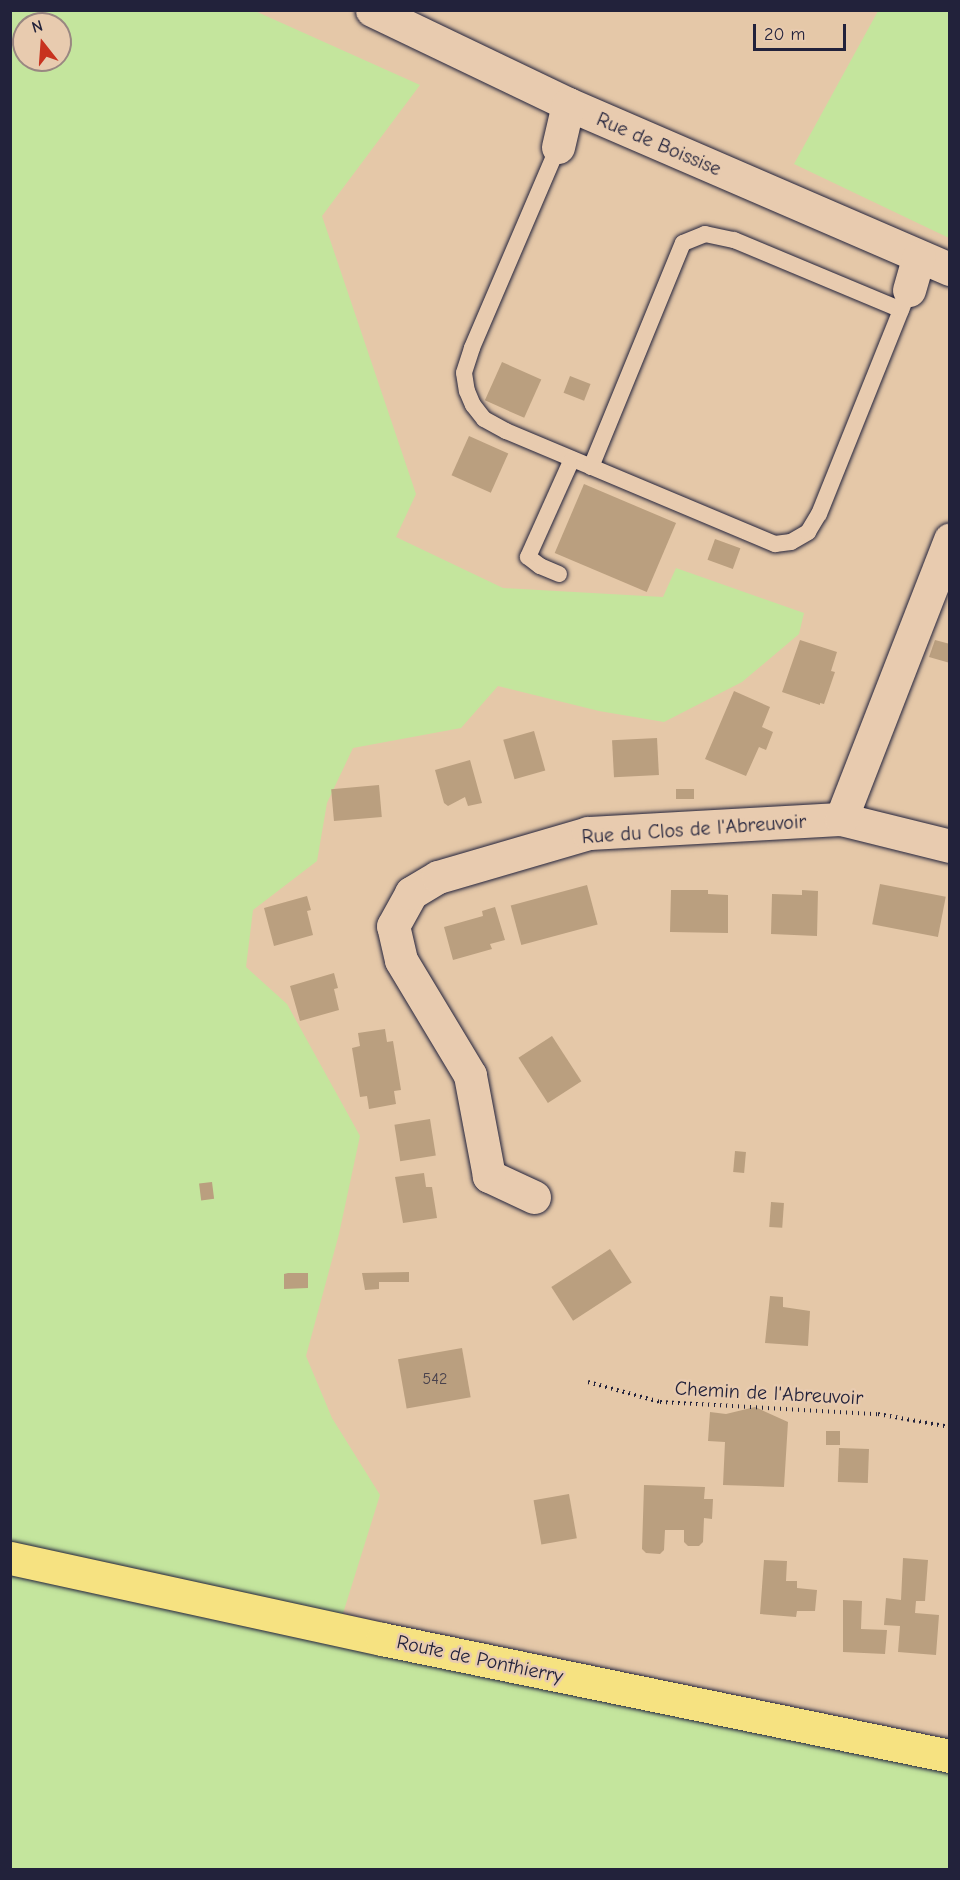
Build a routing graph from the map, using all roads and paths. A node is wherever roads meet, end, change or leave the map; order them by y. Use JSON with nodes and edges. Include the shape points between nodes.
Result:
{"nodes":[{"id":1,"x":372,"y":10,"type":"edge"},
{"id":2,"x":567,"y":104,"type":"junction"},
{"id":3,"x":558,"y":147,"type":"joint"},
{"id":4,"x":919,"y":256,"type":"junction"},
{"id":5,"x":950,"y":269,"type":"edge"},
{"id":6,"x":905,"y":300,"type":"junction"},
{"id":7,"x":572,"y":459,"type":"junction"},
{"id":8,"x":591,"y":467,"type":"junction"},
{"id":9,"x":950,"y":539,"type":"edge"},
{"id":10,"x":559,"y":574,"type":"dead end"},
{"id":11,"x":841,"y":819,"type":"junction"},
{"id":12,"x":950,"y":846,"type":"edge"},
{"id":13,"x":534,"y":1197,"type":"dead end"},
{"id":14,"x":588,"y":1382,"type":"dead end"},
{"id":15,"x":950,"y":1427,"type":"edge"},
{"id":16,"x":10,"y":1558,"type":"edge"},
{"id":17,"x":950,"y":1756,"type":"edge"}],
"edges":[{"from":1,"to":2,"type":"street","name":"Rue de Boissise"},
{"from":2,"to":3,"type":"street"},
{"from":2,"to":4,"type":"street","name":"Rue de Boissise"},
{"from":3,"to":7,"type":"lane","via":[[464,373],[467,391],[484,419]]},
{"from":4,"to":5,"type":"street","name":"Rue de Boissise"},
{"from":4,"to":6,"type":"street"},
{"from":6,"to":8,"type":"lane","via":[[734,240],[705,234],[683,243]]},
{"from":6,"to":8,"type":"lane","via":[[819,514],[808,532],[791,542],[775,544]]},
{"from":7,"to":8,"type":"lane"},
{"from":7,"to":10,"type":"lane","via":[[528,557]]},
{"from":9,"to":11,"type":"street"},
{"from":11,"to":12,"type":"street","name":"Rue du Clos de l'Abreuvoir"},
{"from":11,"to":13,"type":"street","name":"Rue du Clos de l'Abreuvoir","via":[[588,833],[438,877],[411,893],[393,926],[401,960],[470,1075],[489,1176]]},
{"from":14,"to":15,"type":"path","name":"Chemin de l'Abreuvoir","via":[[660,1402],[878,1414]]},
{"from":16,"to":17,"type":"main road","name":"Route de Ponthierry"}]}
